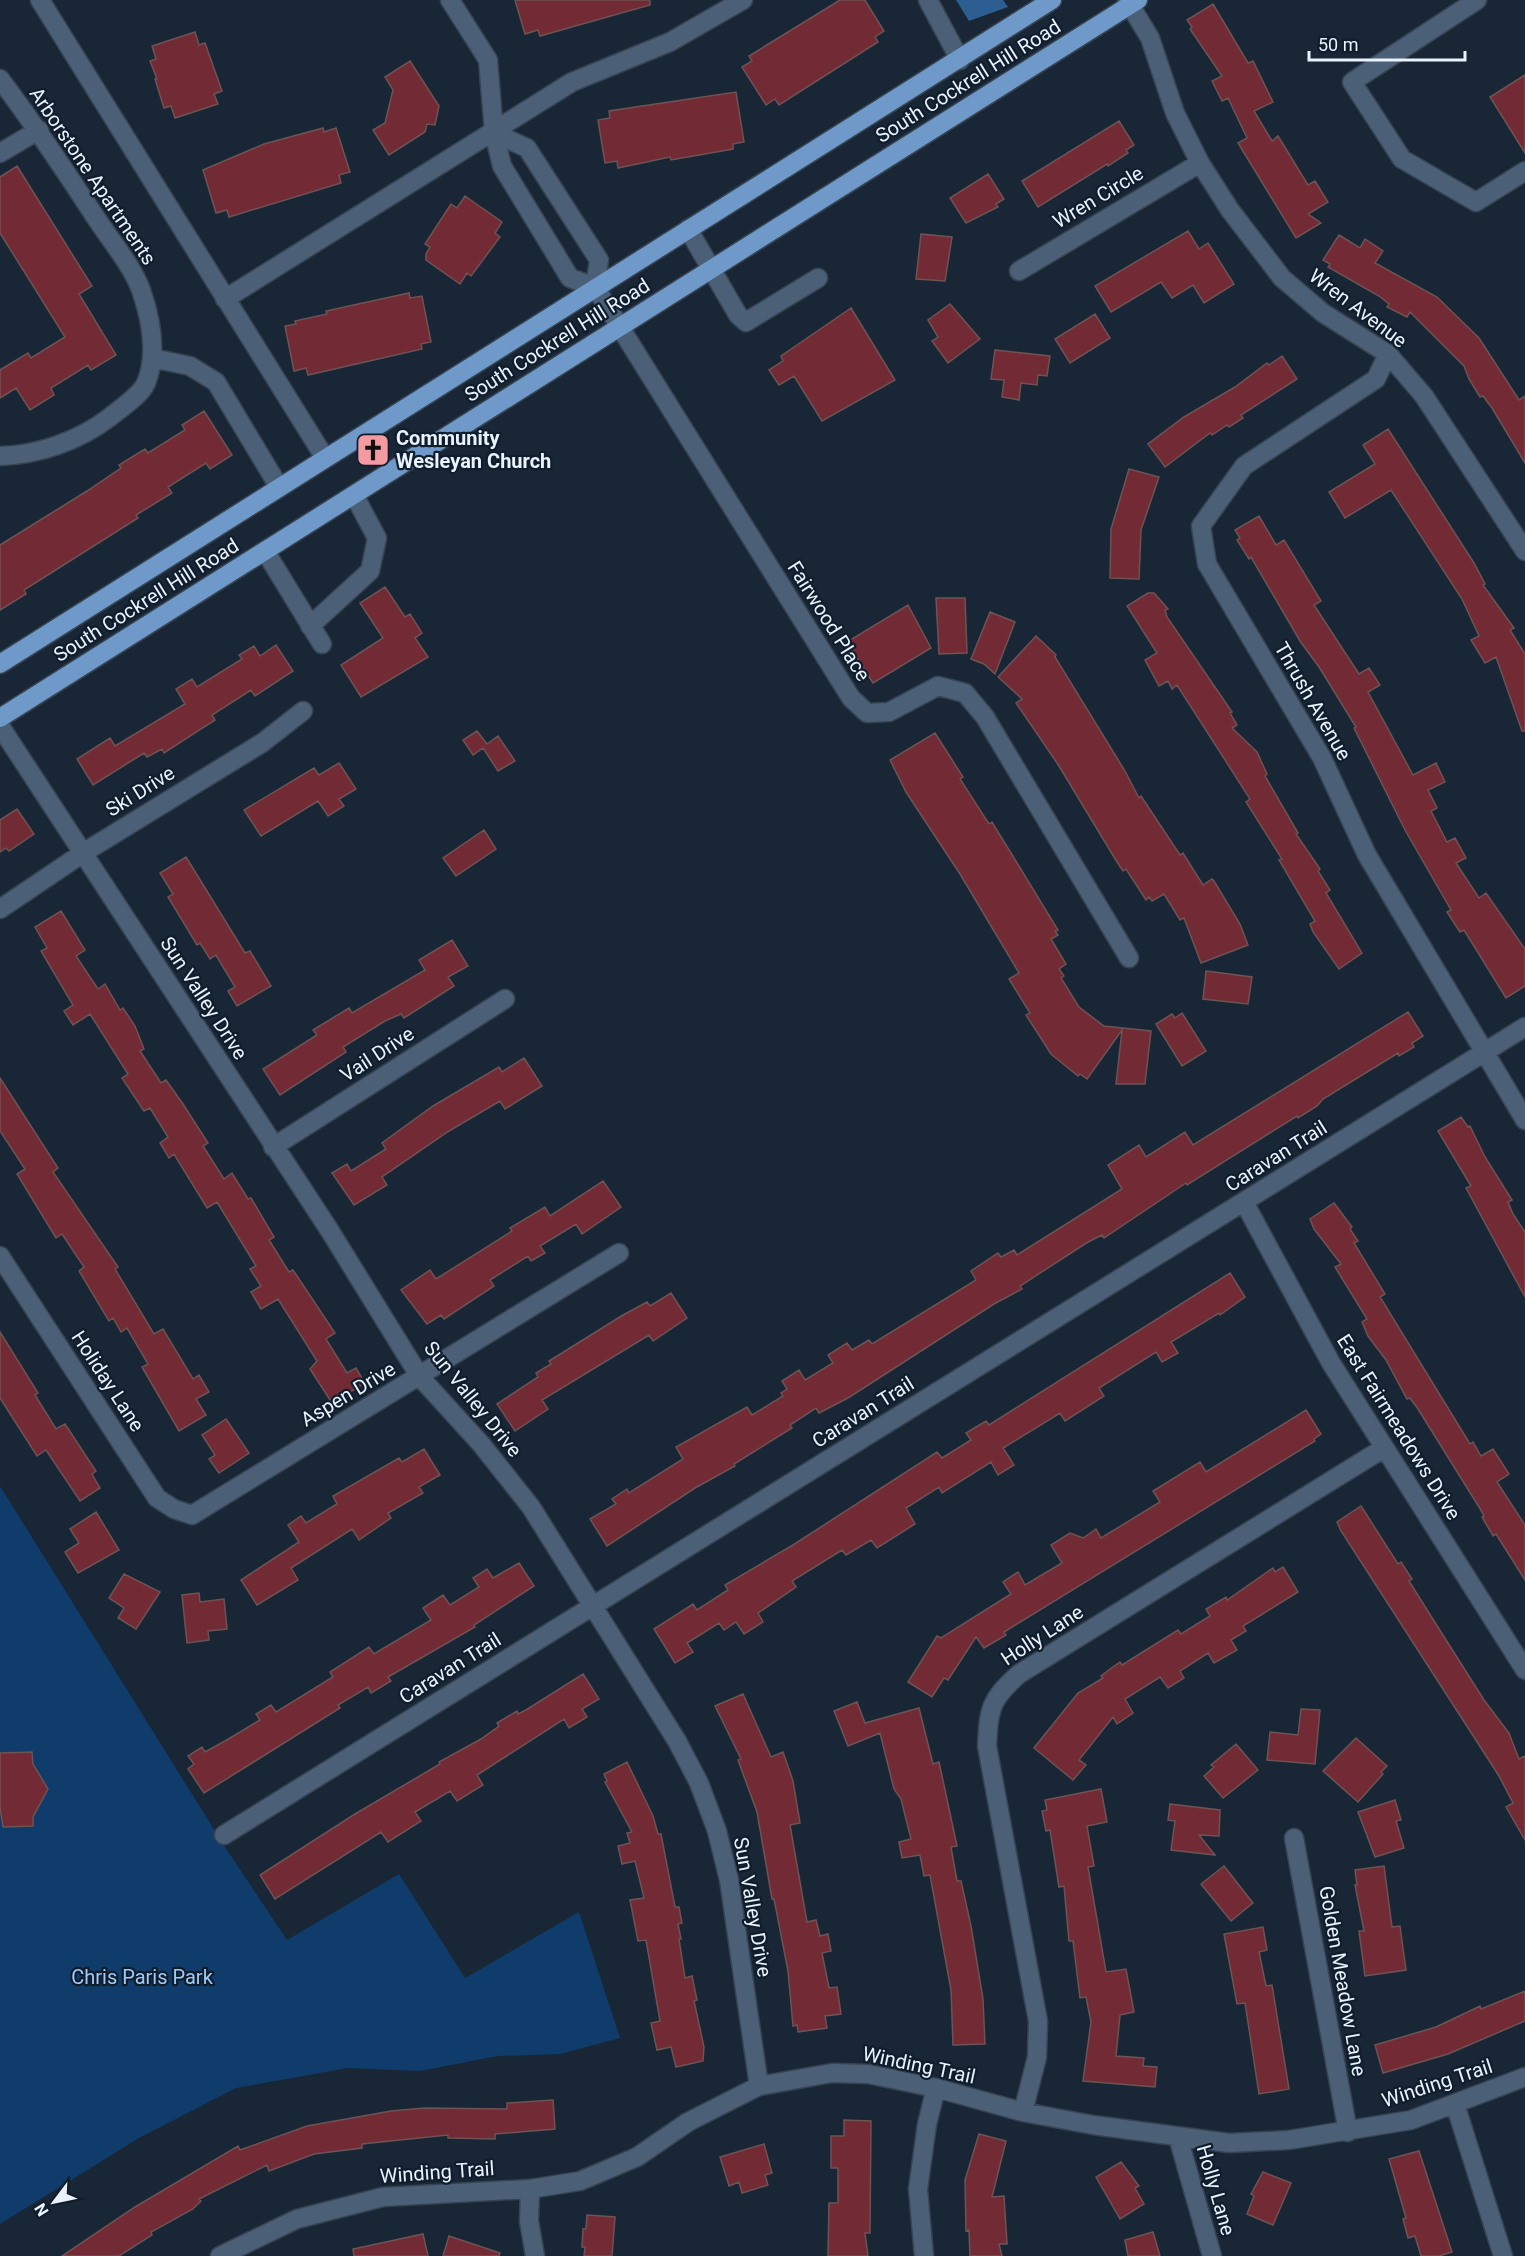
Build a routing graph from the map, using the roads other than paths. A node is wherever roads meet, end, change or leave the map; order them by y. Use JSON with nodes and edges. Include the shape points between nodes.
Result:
{"nodes":[{"id":1,"x":40,"y":0,"type":"edge"},
{"id":2,"x":450,"y":0,"type":"edge"},
{"id":3,"x":743,"y":0,"type":"edge"},
{"id":4,"x":928,"y":0,"type":"edge"},
{"id":5,"x":1052,"y":0,"type":"edge"},
{"id":6,"x":1477,"y":0,"type":"edge"},
{"id":7,"x":1132,"y":2,"type":"edge"},
{"id":8,"x":960,"y":60,"type":"junction"},
{"id":9,"x":0,"y":79,"type":"edge"},
{"id":10,"x":39,"y":130,"type":"junction"},
{"id":11,"x":494,"y":132,"type":"junction"},
{"id":12,"x":0,"y":153,"type":"edge"},
{"id":13,"x":1200,"y":163,"type":"junction"},
{"id":14,"x":1525,"y":171,"type":"edge"},
{"id":15,"x":688,"y":229,"type":"junction"},
{"id":16,"x":712,"y":269,"type":"junction"},
{"id":17,"x":1019,"y":270,"type":"dead end"},
{"id":18,"x":818,"y":278,"type":"dead end"},
{"id":19,"x":595,"y":287,"type":"junction"},
{"id":20,"x":225,"y":299,"type":"junction"},
{"id":21,"x":620,"y":328,"type":"junction"},
{"id":22,"x":1388,"y":354,"type":"junction"},
{"id":23,"x":152,"y":358,"type":"junction"},
{"id":24,"x":0,"y":456,"type":"edge"},
{"id":25,"x":325,"y":458,"type":"junction"},
{"id":26,"x":279,"y":487,"type":"junction"},
{"id":27,"x":354,"y":495,"type":"junction"},
{"id":28,"x":265,"y":551,"type":"junction"},
{"id":29,"x":1525,"y":551,"type":"edge"},
{"id":30,"x":310,"y":626,"type":"junction"},
{"id":31,"x":322,"y":644,"type":"dead end"},
{"id":32,"x":0,"y":664,"type":"edge"},
{"id":33,"x":303,"y":711,"type":"dead end"},
{"id":34,"x":0,"y":718,"type":"edge"},
{"id":35,"x":0,"y":726,"type":"edge"},
{"id":36,"x":83,"y":853,"type":"junction"},
{"id":37,"x":0,"y":909,"type":"edge"},
{"id":38,"x":1129,"y":958,"type":"dead end"},
{"id":39,"x":505,"y":999,"type":"dead end"},
{"id":40,"x":1525,"y":1027,"type":"edge"},
{"id":41,"x":1485,"y":1052,"type":"junction"},
{"id":42,"x":1525,"y":1120,"type":"edge"},
{"id":43,"x":273,"y":1147,"type":"junction"},
{"id":44,"x":1244,"y":1202,"type":"junction"},
{"id":45,"x":619,"y":1253,"type":"dead end"},
{"id":46,"x":0,"y":1256,"type":"edge"},
{"id":47,"x":420,"y":1377,"type":"junction"},
{"id":48,"x":1384,"y":1448,"type":"junction"},
{"id":49,"x":192,"y":1515,"type":"joint"},
{"id":50,"x":592,"y":1607,"type":"junction"},
{"id":51,"x":1525,"y":1670,"type":"edge"},
{"id":52,"x":224,"y":1835,"type":"dead end"},
{"id":53,"x":1294,"y":1838,"type":"dead end"},
{"id":54,"x":1525,"y":2077,"type":"edge"},
{"id":55,"x":759,"y":2086,"type":"junction"},
{"id":56,"x":936,"y":2088,"type":"junction"},
{"id":57,"x":1455,"y":2104,"type":"junction"},
{"id":58,"x":1023,"y":2112,"type":"junction"},
{"id":59,"x":1348,"y":2132,"type":"junction"},
{"id":60,"x":1178,"y":2137,"type":"junction"},
{"id":61,"x":530,"y":2189,"type":"junction"},
{"id":62,"x":220,"y":2256,"type":"edge"},
{"id":63,"x":535,"y":2256,"type":"edge"},
{"id":64,"x":924,"y":2256,"type":"edge"},
{"id":65,"x":1212,"y":2256,"type":"edge"},
{"id":66,"x":1503,"y":2256,"type":"edge"}],
"edges":[{"from":1,"to":20,"type":"street"},
{"from":2,"to":11,"type":"street","via":[[488,60]]},
{"from":3,"to":11,"type":"street","via":[[670,42],[572,82]]},
{"from":4,"to":8,"type":"street"},
{"from":5,"to":8,"type":"main road","name":"South Cockrell Hill Road"},
{"from":6,"to":14,"type":"street","via":[[1352,82],[1402,159],[1476,202]]},
{"from":7,"to":13,"type":"street","name":"Wren Avenue","via":[[1150,38],[1174,113]]},
{"from":7,"to":16,"type":"main road","name":"South Cockrell Hill Road"},
{"from":8,"to":15,"type":"main road","name":"South Cockrell Hill Road"},
{"from":9,"to":10,"type":"street","name":"Arborstone Apartments"},
{"from":10,"to":12,"type":"street"},
{"from":10,"to":23,"type":"street","name":"Arborstone Apartments","via":[[141,290],[153,337]]},
{"from":11,"to":19,"type":"street","via":[[502,166],[570,278]]},
{"from":11,"to":19,"type":"street","via":[[527,148],[545,175],[599,260]]},
{"from":11,"to":20,"type":"street"},
{"from":13,"to":17,"type":"street","name":"Wren Circle"},
{"from":13,"to":22,"type":"street","name":"Wren Avenue","via":[[1282,278],[1323,313]]},
{"from":15,"to":16,"type":"street"},
{"from":15,"to":19,"type":"main road","name":"South Cockrell Hill Road"},
{"from":16,"to":18,"type":"street","via":[[746,322]]},
{"from":16,"to":21,"type":"main road","name":"South Cockrell Hill Road"},
{"from":19,"to":21,"type":"street","name":"Fairwood Place"},
{"from":19,"to":25,"type":"main road","name":"South Cockrell Hill Road"},
{"from":20,"to":25,"type":"street"},
{"from":21,"to":27,"type":"main road","name":"South Cockrell Hill Road"},
{"from":21,"to":38,"type":"street","name":"Fairwood Place","via":[[851,698],[867,713],[889,712],[938,686],[965,693],[985,717]]},
{"from":22,"to":29,"type":"street","name":"Wren Avenue","via":[[1424,396]]},
{"from":22,"to":41,"type":"street","name":"Thrush Avenue","via":[[1376,379],[1244,466],[1201,526],[1207,564],[1322,758],[1366,855]]},
{"from":23,"to":24,"type":"street","name":"Arborstone Apartments","via":[[145,385],[103,422],[75,438],[38,451]]},
{"from":23,"to":26,"type":"street","via":[[190,366],[216,382]]},
{"from":25,"to":26,"type":"main road","name":"South Cockrell Hill Road"},
{"from":26,"to":32,"type":"main road","name":"South Cockrell Hill Road"},
{"from":27,"to":28,"type":"main road","name":"South Cockrell Hill Road"},
{"from":27,"to":30,"type":"street","via":[[377,538],[370,571]]},
{"from":28,"to":30,"type":"street"},
{"from":28,"to":34,"type":"main road","name":"South Cockrell Hill Road"},
{"from":30,"to":31,"type":"street"},
{"from":33,"to":36,"type":"street","name":"Ski Drive","via":[[262,743]]},
{"from":35,"to":36,"type":"street","name":"Sun Valley Drive"},
{"from":36,"to":37,"type":"street","name":"Ski Drive"},
{"from":36,"to":43,"type":"street","name":"Sun Valley Drive"},
{"from":39,"to":43,"type":"street","name":"Vail Drive"},
{"from":40,"to":41,"type":"street","name":"Caravan Trail"},
{"from":41,"to":42,"type":"street","name":"Thrush Avenue"},
{"from":41,"to":44,"type":"street","name":"Caravan Trail"},
{"from":43,"to":47,"type":"street","name":"Sun Valley Drive"},
{"from":44,"to":48,"type":"street","name":"East Fairmeadows Drive","via":[[1331,1363]]},
{"from":44,"to":50,"type":"street","name":"Caravan Trail"},
{"from":45,"to":47,"type":"street","name":"Aspen Drive"},
{"from":46,"to":49,"type":"street","name":"Holiday Lane","via":[[158,1498]]},
{"from":47,"to":49,"type":"street","name":"Aspen Drive"},
{"from":47,"to":50,"type":"street","name":"Sun Valley Drive","via":[[531,1507]]},
{"from":48,"to":51,"type":"street","name":"East Fairmeadows Drive"},
{"from":48,"to":58,"type":"street","name":"Holly Lane","via":[[1019,1674],[1001,1690],[989,1711],[987,1746],[1038,2021],[1037,2057]]},
{"from":50,"to":52,"type":"street","name":"Caravan Trail"},
{"from":50,"to":55,"type":"street","name":"Sun Valley Drive","via":[[677,1741],[699,1783],[717,1831],[729,1880]]},
{"from":53,"to":59,"type":"street","name":"Golden Meadow Lane"},
{"from":54,"to":57,"type":"street","name":"Winding Trail"},
{"from":55,"to":56,"type":"street","name":"Winding Trail","via":[[832,2073],[868,2074]]},
{"from":55,"to":61,"type":"street","name":"Winding Trail","via":[[688,2122],[637,2157],[580,2181]]},
{"from":56,"to":58,"type":"street","name":"Winding Trail"},
{"from":56,"to":64,"type":"street","via":[[918,2189]]},
{"from":57,"to":59,"type":"street","name":"Winding Trail","via":[[1411,2120]]},
{"from":57,"to":66,"type":"street"},
{"from":58,"to":60,"type":"street","name":"Winding Trail"},
{"from":59,"to":60,"type":"street","name":"Winding Trail","via":[[1229,2143]]},
{"from":60,"to":65,"type":"street","name":"Holly Lane"},
{"from":61,"to":62,"type":"street","name":"Winding Trail","via":[[383,2197],[297,2219]]},
{"from":61,"to":63,"type":"street","via":[[529,2222]]}]}
